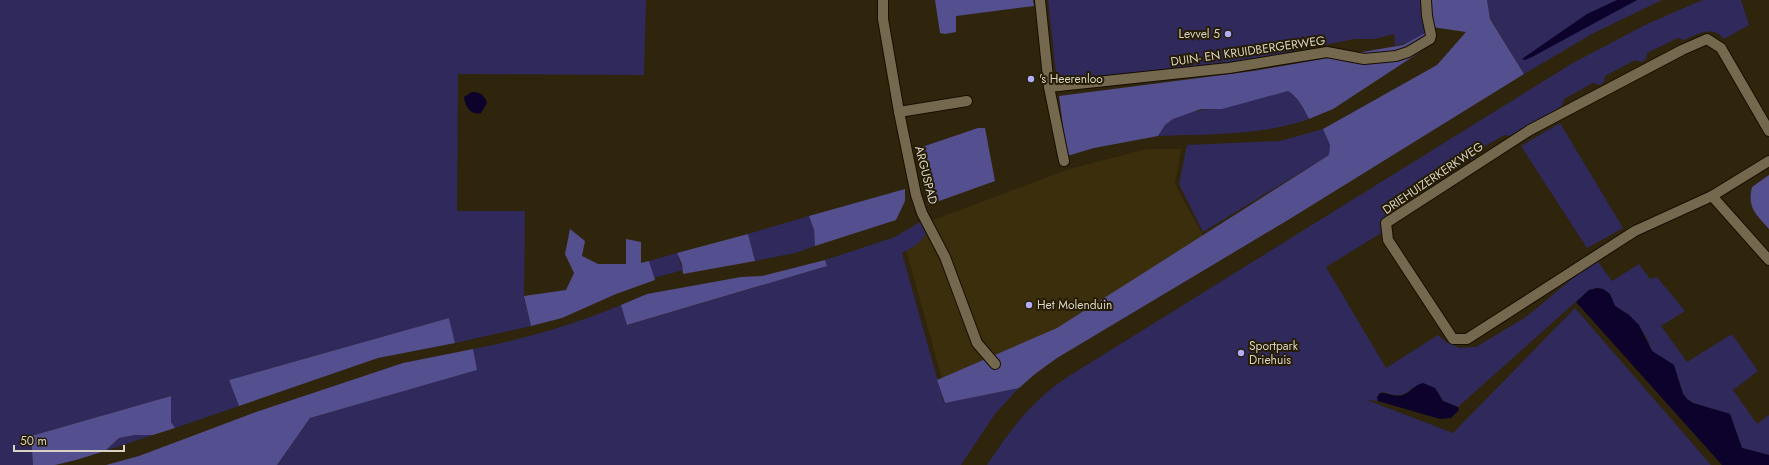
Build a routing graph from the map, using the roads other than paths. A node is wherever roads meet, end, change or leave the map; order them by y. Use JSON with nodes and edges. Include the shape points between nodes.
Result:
{"nodes":[{"id":1,"x":883,"y":0,"type":"edge"},
{"id":2,"x":1040,"y":0,"type":"edge"},
{"id":3,"x":1426,"y":0,"type":"edge"},
{"id":4,"x":1048,"y":87,"type":"junction"},
{"id":5,"x":967,"y":101,"type":"dead end"},
{"id":6,"x":899,"y":112,"type":"junction"},
{"id":7,"x":1769,"y":131,"type":"edge"},
{"id":8,"x":1064,"y":161,"type":"dead end"},
{"id":9,"x":1769,"y":161,"type":"edge"},
{"id":10,"x":1712,"y":196,"type":"junction"},
{"id":11,"x":1769,"y":260,"type":"edge"},
{"id":12,"x":995,"y":364,"type":"dead end"}],
"edges":[{"from":1,"to":6,"type":"street","name":"ARGUSPAD","via":[[883,19]]},
{"from":2,"to":4,"type":"street"},
{"from":3,"to":4,"type":"street","name":"DUIN- EN KRUIDBERGERWEG","via":[[1430,39],[1396,56],[1364,60],[1327,52],[1229,68]]},
{"from":4,"to":8,"type":"street"},
{"from":5,"to":6,"type":"street"},
{"from":6,"to":12,"type":"street","name":"ARGUSPAD","via":[[922,214],[946,257],[977,343]]},
{"from":7,"to":10,"type":"street","name":"DRIEHUIZERKERKWEG","via":[[1721,48],[1707,39],[1530,130],[1386,223],[1388,240],[1453,339],[1467,339],[1635,230]]},
{"from":9,"to":10,"type":"street","name":"DRIEHUIZERKERKWEG"},
{"from":10,"to":11,"type":"street"}]}
